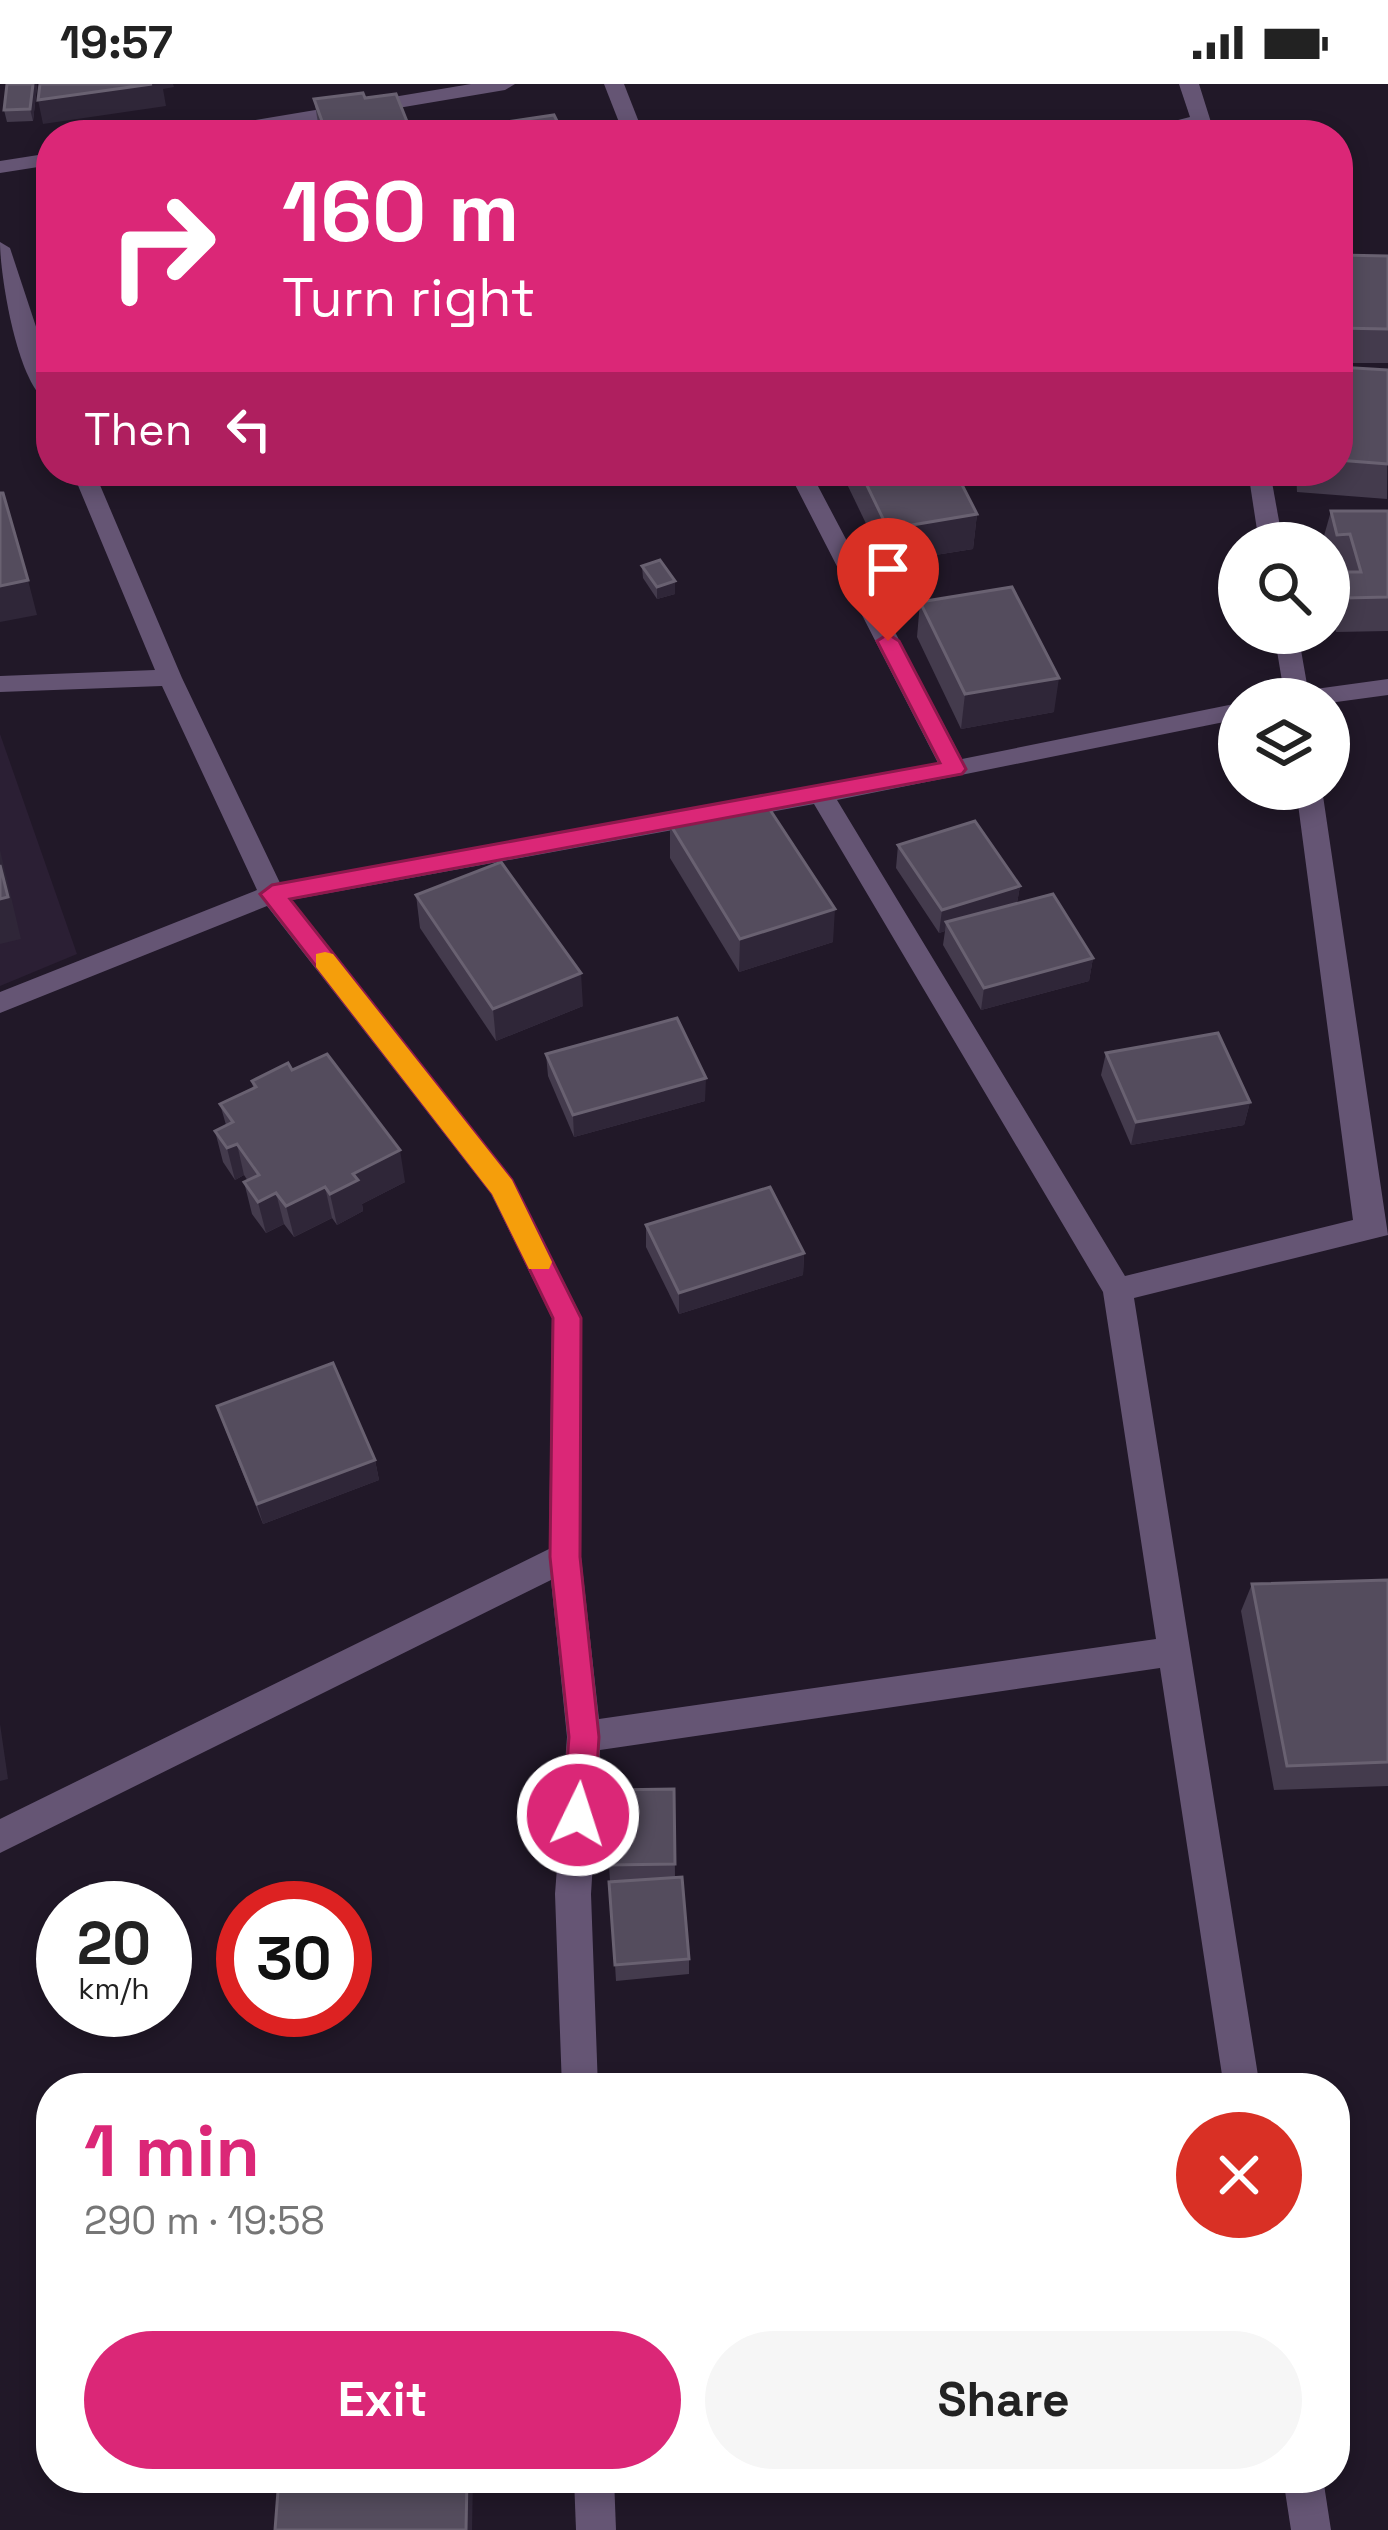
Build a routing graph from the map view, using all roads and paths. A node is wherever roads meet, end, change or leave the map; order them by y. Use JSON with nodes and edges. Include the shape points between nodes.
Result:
{"nodes":[{"id":1,"x":505,"y":84,"type":"edge"},
{"id":2,"x":614,"y":84,"type":"edge"},
{"id":3,"x":1189,"y":84,"type":"edge"},
{"id":4,"x":267,"y":120,"type":"edge"},
{"id":5,"x":628,"y":120,"type":"edge"},
{"id":6,"x":1200,"y":120,"type":"edge"},
{"id":7,"x":36,"y":161,"type":"edge"},
{"id":8,"x":0,"y":167,"type":"edge"},
{"id":9,"x":0,"y":248,"type":"edge"},
{"id":10,"x":36,"y":337,"type":"edge"},
{"id":11,"x":26,"y":339,"type":"junction"},
{"id":12,"x":36,"y":362,"type":"edge"},
{"id":13,"x":88,"y":486,"type":"edge"},
{"id":14,"x":807,"y":486,"type":"edge"},
{"id":15,"x":1262,"y":486,"type":"edge"},
{"id":16,"x":1268,"y":522,"type":"edge"},
{"id":17,"x":170,"y":678,"type":"junction"},
{"id":18,"x":0,"y":684,"type":"edge"},
{"id":19,"x":1388,"y":686,"type":"edge"},
{"id":20,"x":1350,"y":692,"type":"edge"},
{"id":21,"x":1218,"y":715,"type":"edge"},
{"id":22,"x":954,"y":769,"type":"junction"},
{"id":23,"x":820,"y":793,"type":"junction"},
{"id":24,"x":1312,"y":810,"type":"edge"},
{"id":25,"x":272,"y":894,"type":"junction"},
{"id":26,"x":0,"y":1003,"type":"edge"},
{"id":27,"x":1379,"y":1226,"type":"edge"},
{"id":28,"x":1118,"y":1290,"type":"junction"},
{"id":29,"x":565,"y":1557,"type":"junction"},
{"id":30,"x":1174,"y":1651,"type":"junction"},
{"id":31,"x":584,"y":1737,"type":"junction"},
{"id":32,"x":0,"y":1837,"type":"edge"},
{"id":33,"x":579,"y":2073,"type":"edge"},
{"id":34,"x":1240,"y":2073,"type":"edge"},
{"id":35,"x":595,"y":2493,"type":"edge"},
{"id":36,"x":1305,"y":2493,"type":"edge"},
{"id":37,"x":596,"y":2530,"type":"edge"},
{"id":38,"x":1311,"y":2530,"type":"edge"}],
"edges":[{"from":1,"to":4,"type":"street"},
{"from":2,"to":5,"type":"street"},
{"from":3,"to":6,"type":"street"},
{"from":7,"to":8,"type":"street"},
{"from":9,"to":11,"type":"street"},
{"from":10,"to":11,"type":"street"},
{"from":11,"to":12,"type":"street"},
{"from":13,"to":17,"type":"street"},
{"from":14,"to":22,"type":"street"},
{"from":15,"to":16,"type":"street"},
{"from":17,"to":18,"type":"street"},
{"from":17,"to":25,"type":"street"},
{"from":19,"to":20,"type":"street"},
{"from":21,"to":22,"type":"street"},
{"from":22,"to":23,"type":"street"},
{"from":23,"to":25,"type":"street"},
{"from":23,"to":28,"type":"street"},
{"from":24,"to":27,"type":"street"},
{"from":25,"to":26,"type":"street"},
{"from":25,"to":29,"type":"street","via":[[502,1187],[567,1318]]},
{"from":27,"to":28,"type":"street"},
{"from":28,"to":30,"type":"street"},
{"from":29,"to":31,"type":"street"},
{"from":29,"to":32,"type":"street"},
{"from":30,"to":31,"type":"street"},
{"from":30,"to":34,"type":"street"},
{"from":31,"to":33,"type":"street","via":[[573,1894]]},
{"from":35,"to":37,"type":"street"},
{"from":36,"to":38,"type":"street"}]}
